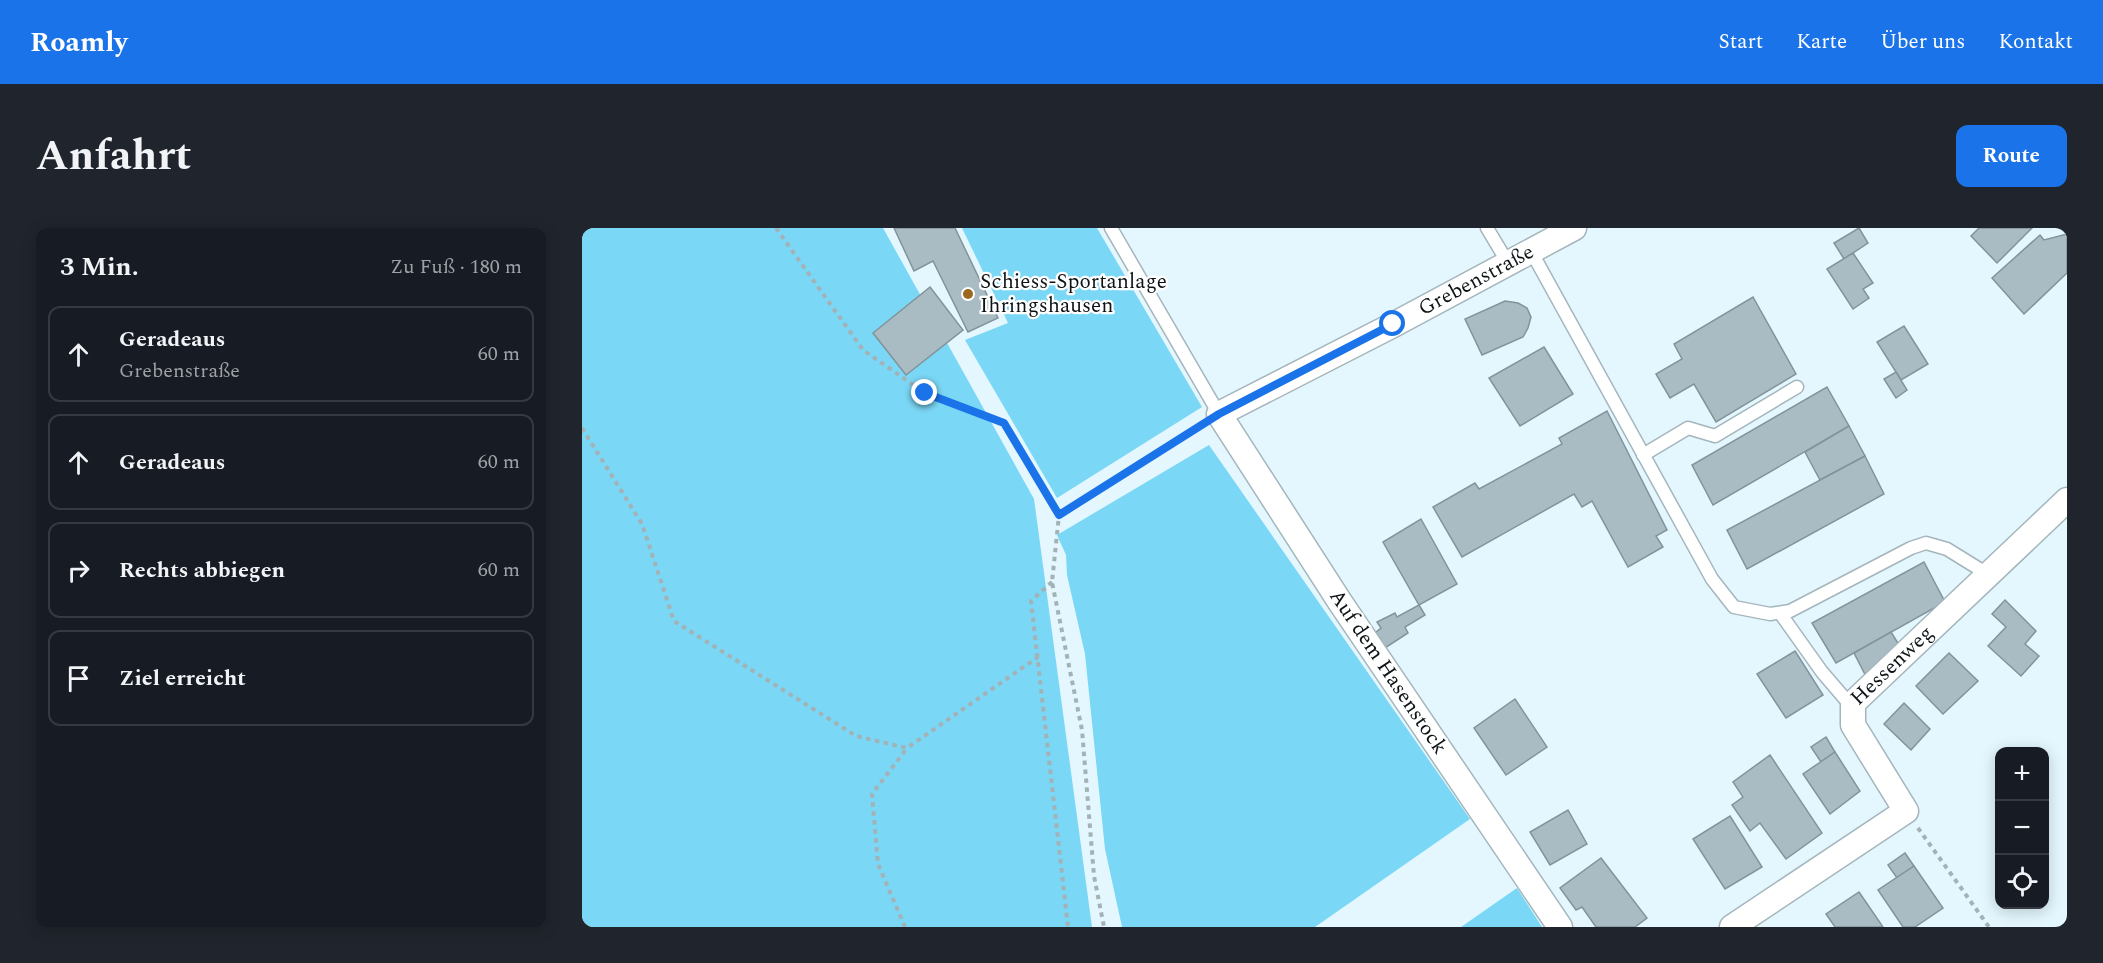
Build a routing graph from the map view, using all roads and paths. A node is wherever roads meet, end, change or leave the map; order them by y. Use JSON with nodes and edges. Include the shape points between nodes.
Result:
{"nodes":[{"id":1,"x":776,"y":228,"type":"edge"},
{"id":2,"x":1111,"y":228,"type":"edge"},
{"id":3,"x":1487,"y":228,"type":"edge"},
{"id":4,"x":1574,"y":228,"type":"edge"},
{"id":5,"x":1531,"y":251,"type":"junction"},
{"id":6,"x":1508,"y":263,"type":"junction"},
{"id":7,"x":1797,"y":387,"type":"dead end"},
{"id":8,"x":1219,"y":414,"type":"junction"},
{"id":9,"x":582,"y":428,"type":"edge"},
{"id":10,"x":1643,"y":455,"type":"junction"},
{"id":11,"x":2067,"y":501,"type":"edge"},
{"id":12,"x":1059,"y":515,"type":"junction"},
{"id":13,"x":1989,"y":575,"type":"junction"},
{"id":14,"x":1052,"y":582,"type":"junction"},
{"id":15,"x":1780,"y":613,"type":"junction"},
{"id":16,"x":1038,"y":657,"type":"junction"},
{"id":17,"x":1853,"y":708,"type":"junction"},
{"id":18,"x":908,"y":748,"type":"junction"},
{"id":19,"x":1906,"y":811,"type":"junction"},
{"id":20,"x":905,"y":927,"type":"edge"},
{"id":21,"x":1068,"y":927,"type":"edge"},
{"id":22,"x":1104,"y":927,"type":"edge"},
{"id":23,"x":1560,"y":927,"type":"edge"},
{"id":24,"x":1732,"y":927,"type":"edge"},
{"id":25,"x":1989,"y":927,"type":"edge"}],
"edges":[{"from":1,"to":12,"type":"path","via":[[863,350],[925,393],[1004,423]]},
{"from":2,"to":8,"type":"lane"},
{"from":3,"to":6,"type":"lane"},
{"from":4,"to":5,"type":"street","name":"Grebenstraße"},
{"from":5,"to":6,"type":"street","name":"Grebenstraße"},
{"from":5,"to":10,"type":"lane"},
{"from":6,"to":8,"type":"street","name":"Grebenstraße"},
{"from":7,"to":10,"type":"lane","via":[[1715,436],[1688,428]]},
{"from":8,"to":12,"type":"path"},
{"from":8,"to":23,"type":"street","name":"Auf dem Hasenstock","via":[[1340,602]]},
{"from":9,"to":18,"type":"path","via":[[642,524],[674,621],[856,736]]},
{"from":10,"to":15,"type":"lane","via":[[1712,579],[1734,607]]},
{"from":11,"to":13,"type":"street","name":"Hessenweg"},
{"from":12,"to":14,"type":"path"},
{"from":13,"to":15,"type":"lane","via":[[1947,549],[1926,543]]},
{"from":13,"to":17,"type":"street","name":"Hessenweg","via":[[1853,703]]},
{"from":14,"to":16,"type":"path","via":[[1031,602]]},
{"from":14,"to":22,"type":"path","via":[[1082,730],[1094,876]]},
{"from":15,"to":17,"type":"lane"},
{"from":16,"to":18,"type":"path"},
{"from":16,"to":21,"type":"path"},
{"from":17,"to":19,"type":"street","name":"Hessenweg","via":[[1853,725]]},
{"from":18,"to":20,"type":"path","via":[[872,794],[878,864]]},
{"from":19,"to":24,"type":"street"},
{"from":19,"to":25,"type":"path"}]}
